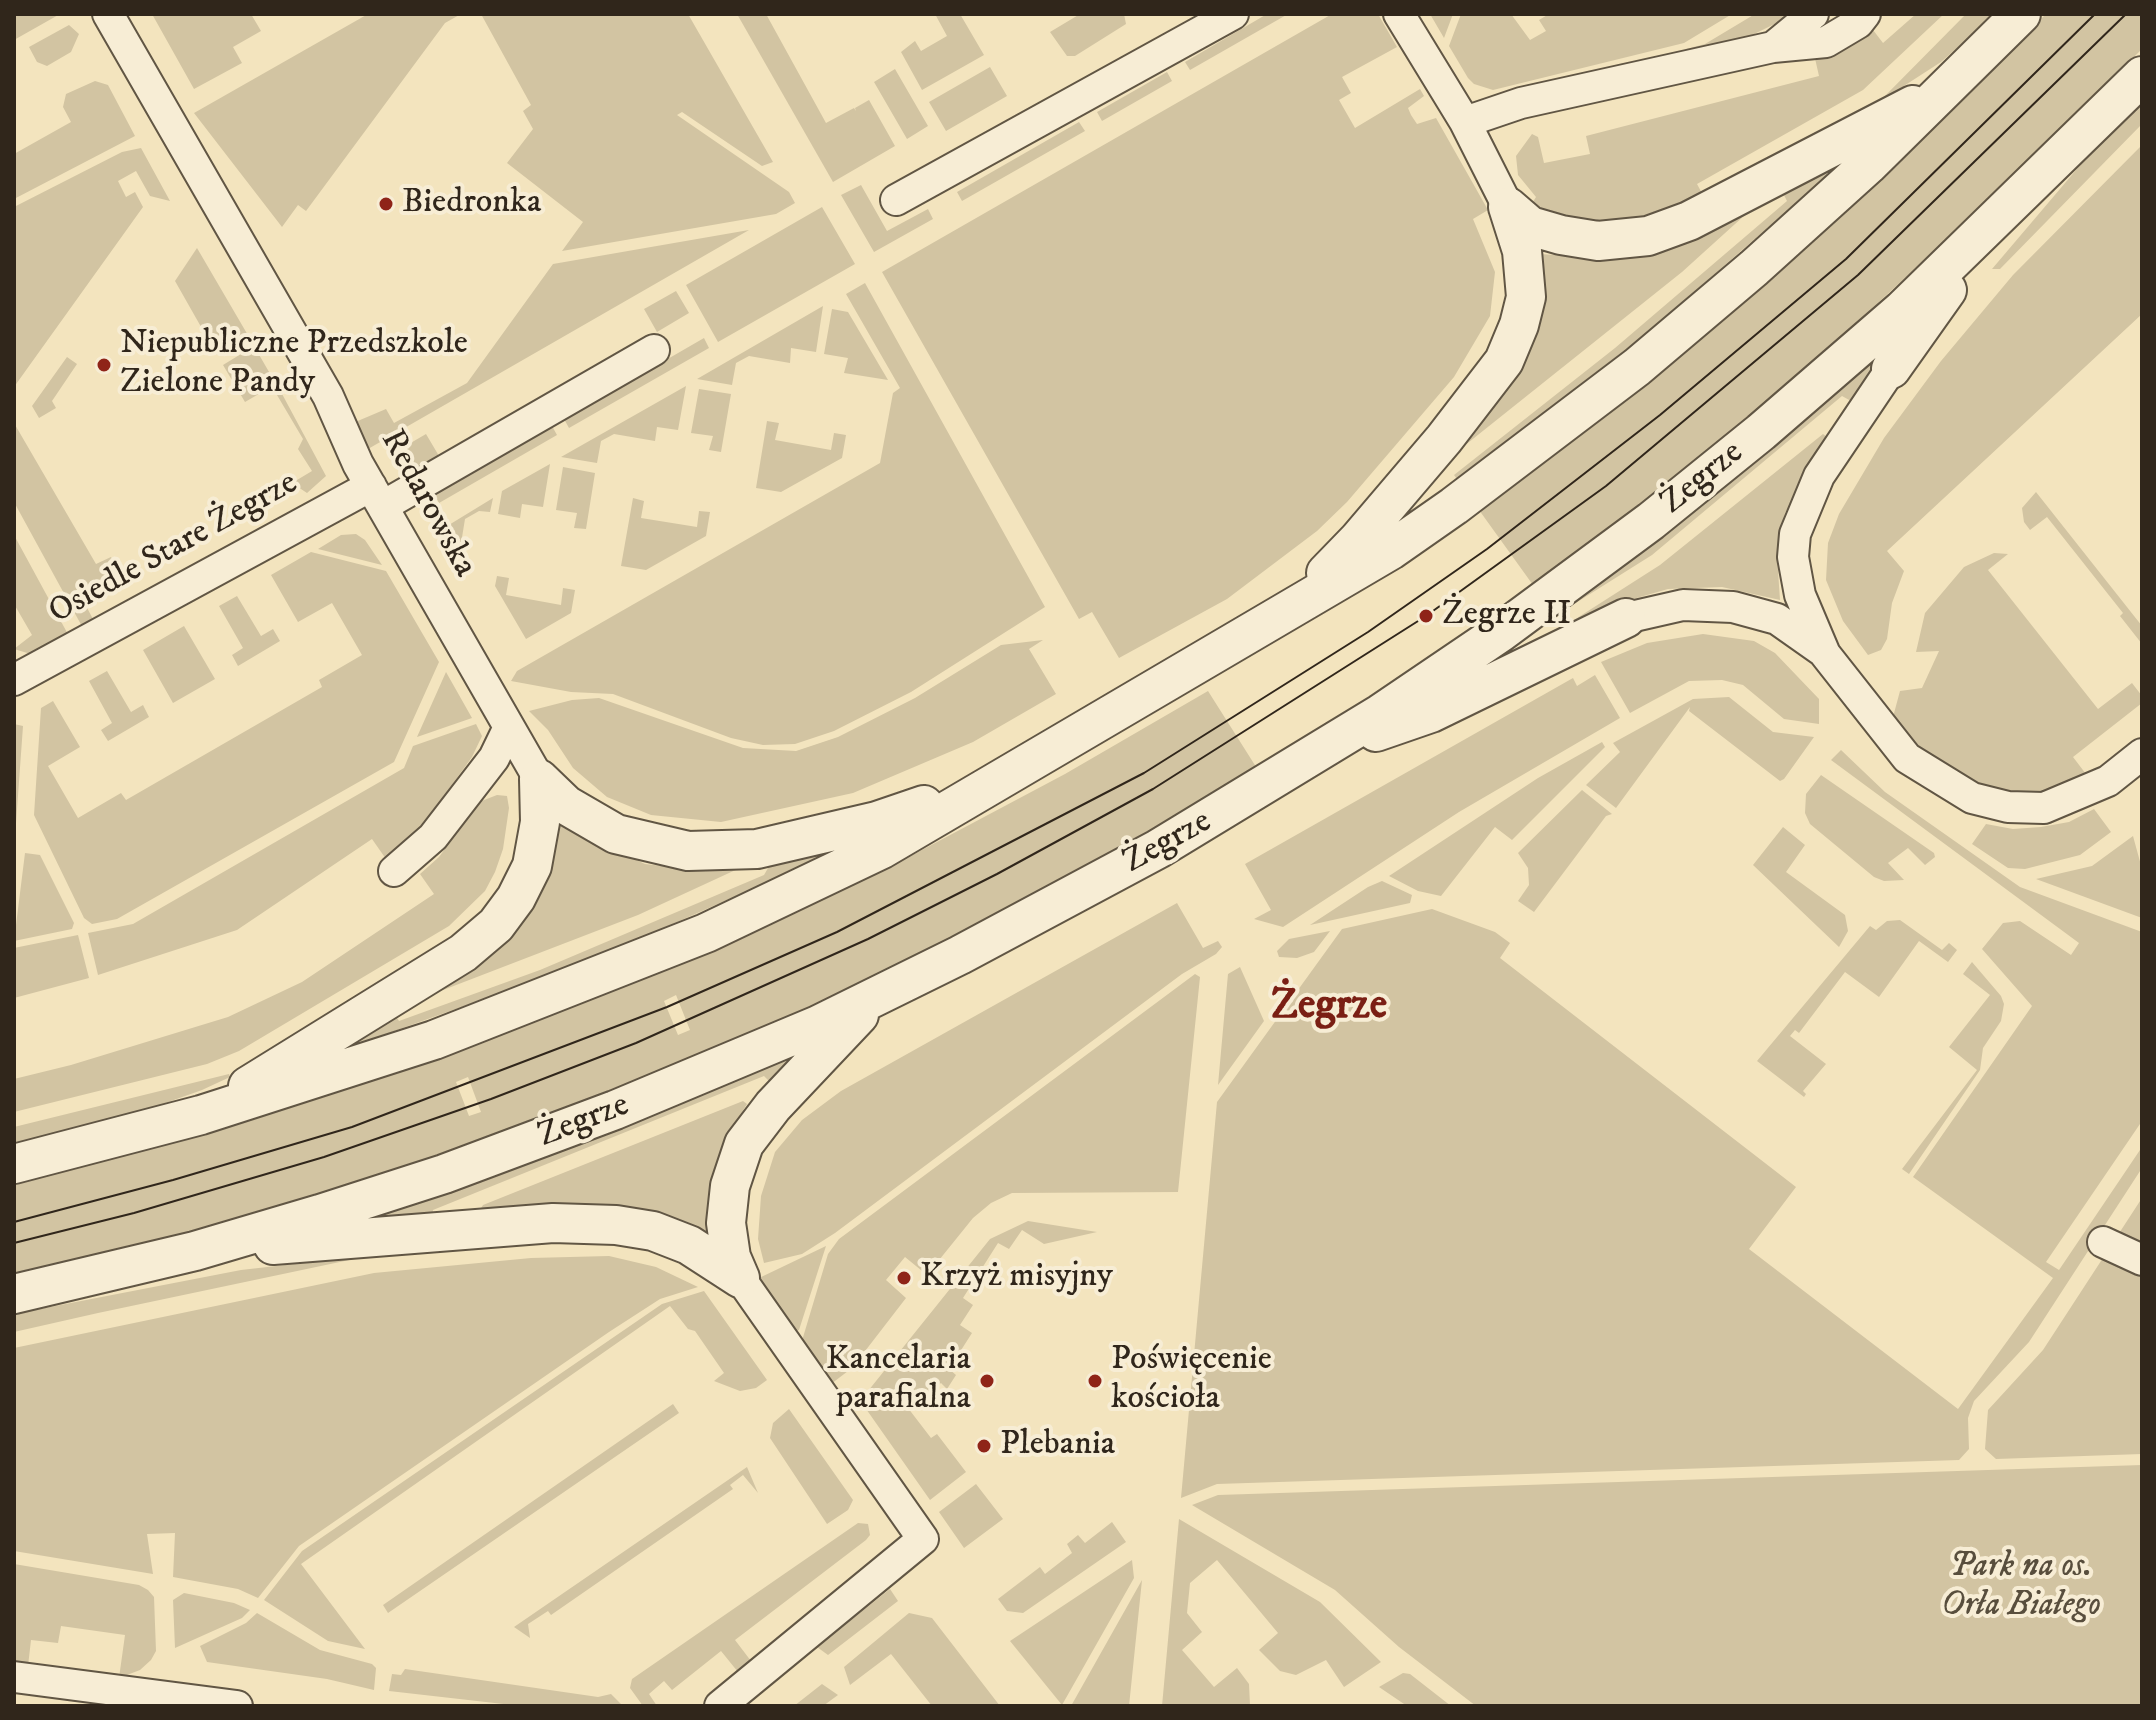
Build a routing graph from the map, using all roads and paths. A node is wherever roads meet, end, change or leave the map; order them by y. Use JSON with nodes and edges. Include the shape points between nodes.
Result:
{"nodes":[{"id":1,"x":108,"y":14,"type":"edge"},
{"id":2,"x":1233,"y":14,"type":"edge"},
{"id":3,"x":1399,"y":14,"type":"edge"},
{"id":4,"x":1813,"y":14,"type":"edge"},
{"id":5,"x":1865,"y":14,"type":"edge"},
{"id":6,"x":2021,"y":14,"type":"edge"},
{"id":7,"x":1773,"y":47,"type":"junction"},
{"id":8,"x":2142,"y":76,"type":"edge"},
{"id":9,"x":1952,"y":84,"type":"junction"},
{"id":10,"x":1465,"y":122,"type":"junction"},
{"id":11,"x":896,"y":200,"type":"dead end"},
{"id":12,"x":1508,"y":207,"type":"junction"},
{"id":13,"x":1993,"y":223,"type":"junction"},
{"id":14,"x":654,"y":350,"type":"dead end"},
{"id":15,"x":1891,"y":369,"type":"joint"},
{"id":16,"x":377,"y":496,"type":"junction"},
{"id":17,"x":1278,"y":616,"type":"junction"},
{"id":18,"x":1626,"y":618,"type":"joint"},
{"id":19,"x":1825,"y":654,"type":"junction"},
{"id":20,"x":14,"y":680,"type":"edge"},
{"id":21,"x":509,"y":727,"type":"junction"},
{"id":22,"x":1324,"y":750,"type":"junction"},
{"id":23,"x":2142,"y":754,"type":"edge"},
{"id":24,"x":539,"y":779,"type":"junction"},
{"id":25,"x":998,"y":779,"type":"junction"},
{"id":26,"x":394,"y":871,"type":"dead end"},
{"id":27,"x":877,"y":996,"type":"junction"},
{"id":28,"x":201,"y":1115,"type":"junction"},
{"id":29,"x":14,"y":1164,"type":"edge"},
{"id":30,"x":2103,"y":1242,"type":"dead end"},
{"id":31,"x":195,"y":1251,"type":"junction"},
{"id":32,"x":2142,"y":1260,"type":"edge"},
{"id":33,"x":740,"y":1278,"type":"junction"},
{"id":34,"x":14,"y":1294,"type":"edge"},
{"id":35,"x":14,"y":1677,"type":"edge"},
{"id":36,"x":237,"y":1706,"type":"edge"},
{"id":37,"x":720,"y":1706,"type":"edge"}],
"edges":[{"from":1,"to":16,"type":"street","name":"Redarowska","via":[[328,396]]},
{"from":2,"to":11,"type":"street"},
{"from":3,"to":10,"type":"street"},
{"from":4,"to":7,"type":"street"},
{"from":5,"to":7,"type":"street","via":[[1826,42]]},
{"from":6,"to":9,"type":"street"},
{"from":7,"to":10,"type":"street","via":[[1521,103]]},
{"from":8,"to":13,"type":"street","name":"Żegrze"},
{"from":9,"to":12,"type":"street","via":[[1662,233],[1581,239],[1530,226]]},
{"from":9,"to":17,"type":"street","via":[[1774,250],[1637,367],[1391,550]]},
{"from":10,"to":12,"type":"street"},
{"from":12,"to":17,"type":"street","via":[[1522,251],[1526,297],[1504,361],[1358,540]]},
{"from":13,"to":15,"type":"street"},
{"from":13,"to":22,"type":"street","name":"Żegrze","via":[[1808,391],[1651,521],[1501,632]]},
{"from":14,"to":16,"type":"street","name":"Osiedle Stare Żegrze"},
{"from":15,"to":19,"type":"street","via":[[1819,476],[1795,534],[1800,595]]},
{"from":16,"to":20,"type":"street","name":"Osiedle Stare Żegrze"},
{"from":16,"to":21,"type":"street","name":"Redarowska"},
{"from":17,"to":25,"type":"street"},
{"from":18,"to":19,"type":"street","via":[[1683,605],[1733,607],[1777,619]]},
{"from":18,"to":22,"type":"street","via":[[1431,713]]},
{"from":19,"to":23,"type":"street","via":[[1907,758],[1972,798],[2044,808],[2108,781]]},
{"from":21,"to":24,"type":"street","name":"Redarowska"},
{"from":21,"to":26,"type":"street","via":[[494,758],[433,837]]},
{"from":22,"to":27,"type":"street","name":"Żegrze","via":[[1158,849]]},
{"from":24,"to":25,"type":"street","via":[[582,816],[616,834],[662,847],[714,852],[757,849],[877,821]]},
{"from":24,"to":28,"type":"street","via":[[540,822],[532,866],[496,925],[454,959]]},
{"from":25,"to":28,"type":"street","via":[[882,849],[706,933],[434,1040]]},
{"from":27,"to":31,"type":"street","name":"Żegrze","via":[[743,1058],[509,1150]]},
{"from":27,"to":33,"type":"street","via":[[744,1144],[730,1186],[726,1223]]},
{"from":28,"to":29,"type":"street"},
{"from":30,"to":32,"type":"street"},
{"from":31,"to":33,"type":"street","via":[[593,1223],[668,1237],[708,1255]]},
{"from":31,"to":34,"type":"street","name":"Żegrze"},
{"from":33,"to":37,"type":"street","via":[[923,1539]]},
{"from":35,"to":36,"type":"street"}]}
